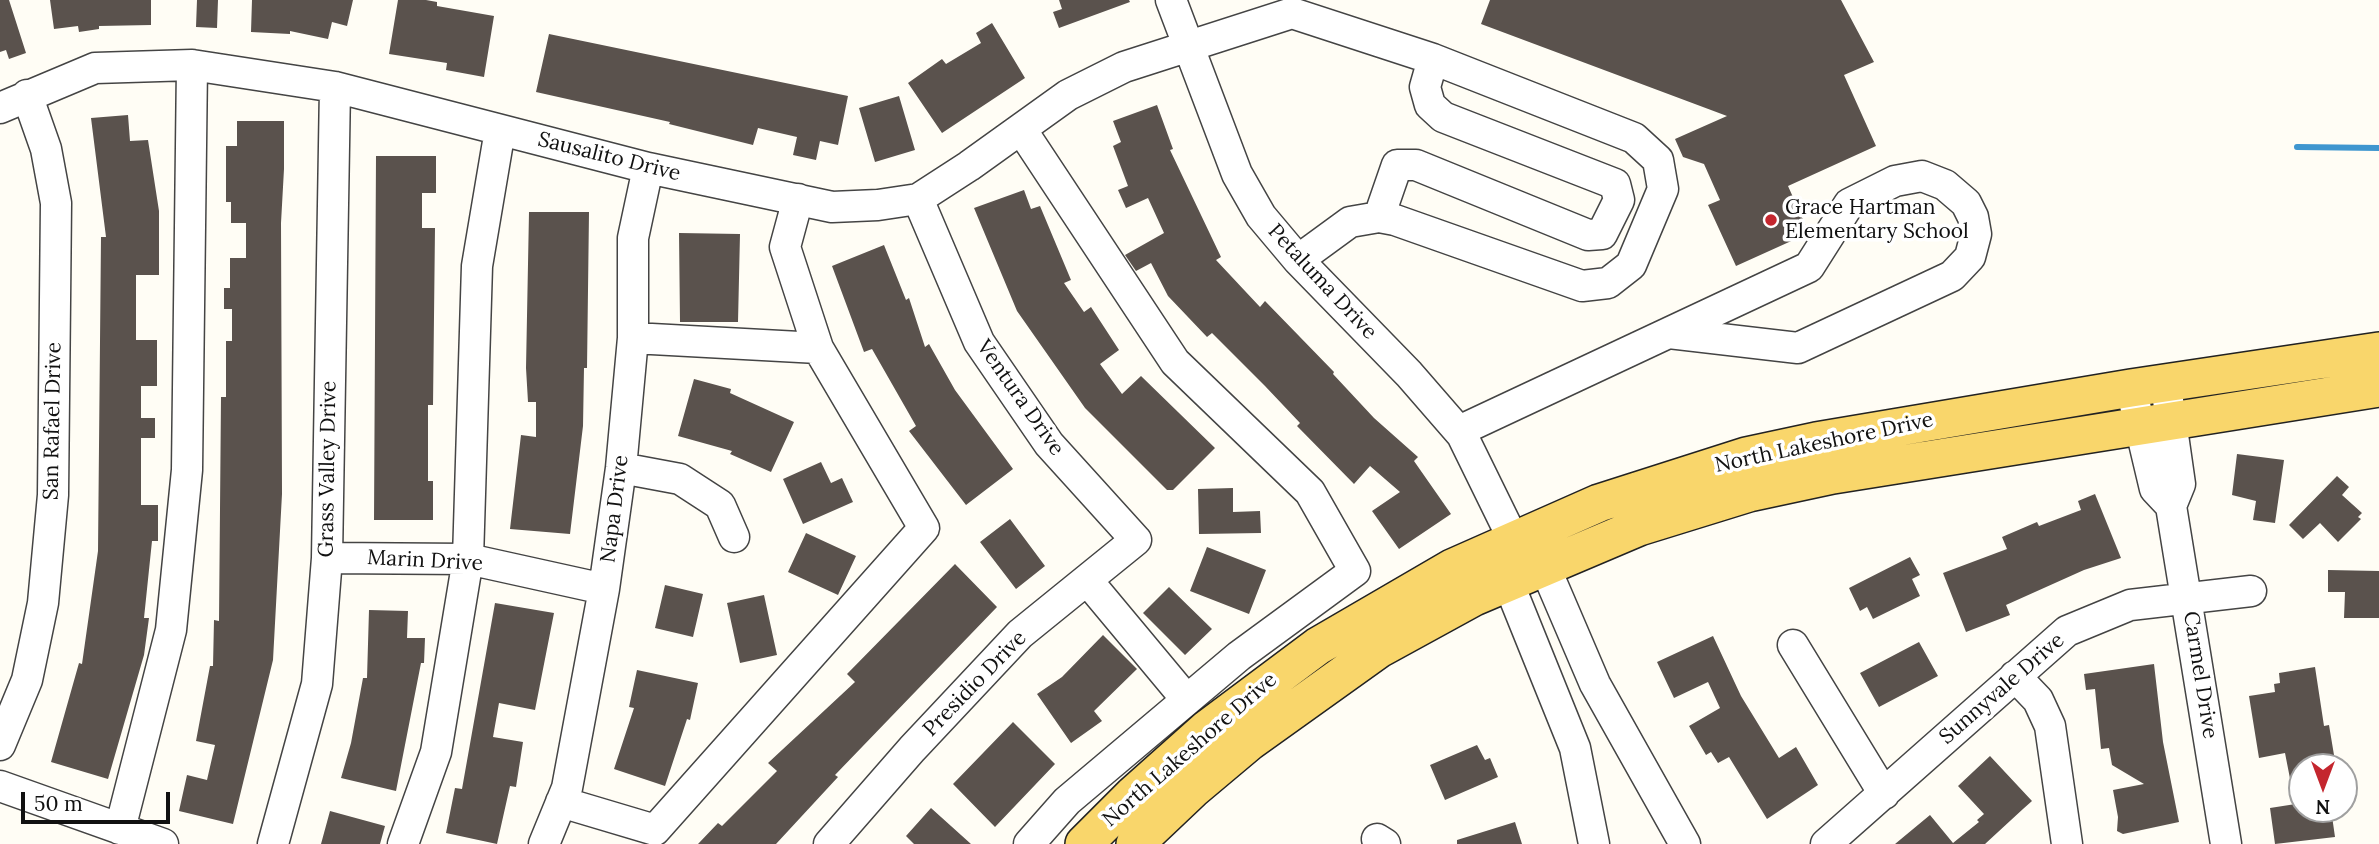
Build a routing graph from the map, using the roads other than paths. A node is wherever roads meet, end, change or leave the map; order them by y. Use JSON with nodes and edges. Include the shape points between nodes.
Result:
{"nodes":[{"id":1,"x":1171,"y":0,"type":"edge"},
{"id":2,"x":1188,"y":48,"type":"junction"},
{"id":3,"x":1433,"y":59,"type":"junction"},
{"id":4,"x":192,"y":65,"type":"junction"},
{"id":5,"x":335,"y":87,"type":"junction"},
{"id":6,"x":27,"y":95,"type":"junction"},
{"id":7,"x":0,"y":108,"type":"edge"},
{"id":8,"x":1021,"y":129,"type":"junction"},
{"id":9,"x":500,"y":130,"type":"junction"},
{"id":10,"x":648,"y":168,"type":"junction"},
{"id":11,"x":798,"y":199,"type":"junction"},
{"id":12,"x":918,"y":199,"type":"junction"},
{"id":13,"x":1379,"y":217,"type":"junction"},
{"id":14,"x":1298,"y":260,"type":"junction"},
{"id":15,"x":1669,"y":333,"type":"junction"},
{"id":16,"x":633,"y":338,"type":"junction"},
{"id":17,"x":818,"y":348,"type":"junction"},
{"id":18,"x":2379,"y":351,"type":"edge"},
{"id":19,"x":2148,"y":385,"type":"junction"},
{"id":20,"x":2379,"y":388,"type":"edge"},
{"id":21,"x":2154,"y":423,"type":"junction"},
{"id":22,"x":1458,"y":431,"type":"junction"},
{"id":23,"x":621,"y":468,"type":"junction"},
{"id":24,"x":734,"y":537,"type":"dead end"},
{"id":25,"x":1136,"y":540,"type":"joint"},
{"id":26,"x":1513,"y":540,"type":"junction"},
{"id":27,"x":327,"y":558,"type":"junction"},
{"id":28,"x":468,"y":559,"type":"junction"},
{"id":29,"x":1544,"y":565,"type":"junction"},
{"id":30,"x":1087,"y":580,"type":"junction"},
{"id":31,"x":1508,"y":582,"type":"junction"},
{"id":32,"x":604,"y":589,"type":"junction"},
{"id":33,"x":2251,"y":590,"type":"dead end"},
{"id":34,"x":2188,"y":598,"type":"junction"},
{"id":35,"x":1793,"y":646,"type":"dead end"},
{"id":36,"x":2015,"y":676,"type":"junction"},
{"id":37,"x":1187,"y":700,"type":"junction"},
{"id":38,"x":0,"y":745,"type":"edge"},
{"id":39,"x":0,"y":786,"type":"edge"},
{"id":40,"x":1884,"y":794,"type":"junction"},
{"id":41,"x":561,"y":802,"type":"junction"},
{"id":42,"x":120,"y":828,"type":"junction"},
{"id":43,"x":163,"y":844,"type":"edge"},
{"id":44,"x":273,"y":844,"type":"edge"},
{"id":45,"x":403,"y":844,"type":"edge"},
{"id":46,"x":544,"y":844,"type":"edge"},
{"id":47,"x":830,"y":844,"type":"edge"},
{"id":48,"x":1029,"y":844,"type":"edge"},
{"id":49,"x":1084,"y":844,"type":"edge"},
{"id":50,"x":1135,"y":844,"type":"edge"},
{"id":51,"x":1594,"y":844,"type":"edge"},
{"id":52,"x":1685,"y":844,"type":"edge"},
{"id":53,"x":1826,"y":844,"type":"edge"},
{"id":54,"x":2067,"y":844,"type":"edge"},
{"id":55,"x":2226,"y":844,"type":"edge"}],
"edges":[{"from":1,"to":2,"type":"street","name":"Petaluma Drive"},
{"from":2,"to":3,"type":"street","name":"Sausalito Drive","via":[[1292,13]]},
{"from":2,"to":8,"type":"street","name":"Sausalito Drive","via":[[1124,67],[1068,95]]},
{"from":2,"to":14,"type":"street","name":"Petaluma Drive","via":[[1237,174],[1261,216]]},
{"from":3,"to":13,"type":"street","via":[[1425,87],[1430,105],[1443,117],[1615,184],[1619,200],[1602,234],[1588,235],[1416,165],[1397,165]]},
{"from":3,"to":13,"type":"street","name":"Sausalito Drive","via":[[1634,138],[1658,160],[1663,189],[1632,265],[1608,283],[1582,286]]},
{"from":4,"to":5,"type":"street","name":"Sausalito Drive"},
{"from":4,"to":6,"type":"street","name":"Sausalito Drive","via":[[95,68]]},
{"from":4,"to":42,"type":"street","via":[[187,470],[171,630]]},
{"from":5,"to":9,"type":"street","name":"Sausalito Drive"},
{"from":5,"to":27,"type":"street","name":"Grass Valley Drive"},
{"from":6,"to":7,"type":"street","name":"Sausalito Drive"},
{"from":6,"to":38,"type":"street","name":"San Rafael Drive","via":[[46,149],[57,203],[53,495],[43,603],[27,680]]},
{"from":8,"to":12,"type":"street","name":"Sausalito Drive"},
{"from":8,"to":37,"type":"street","via":[[1175,362],[1310,492],[1355,571]]},
{"from":9,"to":10,"type":"street","name":"Sausalito Drive"},
{"from":9,"to":28,"type":"street","via":[[477,266]]},
{"from":10,"to":11,"type":"street","name":"Sausalito Drive"},
{"from":10,"to":16,"type":"street","name":"Napa Drive","via":[[633,238]]},
{"from":11,"to":12,"type":"street","name":"Sausalito Drive","via":[[832,207]]},
{"from":11,"to":17,"type":"street","via":[[785,247]]},
{"from":12,"to":25,"type":"street","name":"Ventura Drive","via":[[979,342],[1049,444]]},
{"from":13,"to":14,"type":"street","via":[[1350,222]]},
{"from":14,"to":22,"type":"street","name":"Petaluma Drive"},
{"from":15,"to":15,"type":"street","via":[[1798,348],[1952,276],[1970,257],[1976,234],[1973,217],[1966,203],[1945,185],[1922,176],[1895,181],[1849,204],[1809,267]]},
{"from":15,"to":22,"type":"street"},
{"from":16,"to":17,"type":"street"},
{"from":16,"to":23,"type":"street","name":"Napa Drive"},
{"from":17,"to":41,"type":"street","via":[[925,528],[656,830]]},
{"from":18,"to":19,"type":"main road","name":"North Lakeshore Drive"},
{"from":19,"to":21,"type":"street","name":"Carmel Drive"},
{"from":19,"to":26,"type":"main road","name":"North Lakeshore Drive","via":[[1746,456],[1599,503]]},
{"from":20,"to":21,"type":"main road","name":"North Lakeshore Drive"},
{"from":21,"to":29,"type":"main road","name":"North Lakeshore Drive","via":[[1788,484],[1671,516]]},
{"from":21,"to":34,"type":"street","name":"Carmel Drive","via":[[2155,489],[2171,506]]},
{"from":22,"to":26,"type":"street","name":"Petaluma Drive"},
{"from":23,"to":24,"type":"street","via":[[680,479],[720,505]]},
{"from":23,"to":32,"type":"street","name":"Napa Drive"},
{"from":25,"to":30,"type":"street","name":"Presidio Drive"},
{"from":26,"to":29,"type":"street","name":"Petaluma Drive"},
{"from":26,"to":31,"type":"street"},
{"from":26,"to":49,"type":"main road","name":"North Lakeshore Drive","via":[[1391,602],[1283,671],[1167,764]]},
{"from":27,"to":28,"type":"street","name":"Marin Drive"},
{"from":27,"to":44,"type":"street","name":"Grass Valley Drive","via":[[317,684]]},
{"from":28,"to":32,"type":"street","name":"Marin Drive"},
{"from":28,"to":45,"type":"street","via":[[436,752]]},
{"from":29,"to":31,"type":"main road","name":"North Lakeshore Drive"},
{"from":29,"to":52,"type":"street","name":"Petaluma Drive","via":[[1595,684]]},
{"from":30,"to":37,"type":"street"},
{"from":30,"to":47,"type":"street","name":"Presidio Drive","via":[[1020,634]]},
{"from":31,"to":50,"type":"main road","name":"North Lakeshore Drive","via":[[1410,632],[1322,688],[1203,780]]},
{"from":31,"to":51,"type":"street","via":[[1574,748]]},
{"from":32,"to":41,"type":"street","name":"Napa Drive"},
{"from":33,"to":34,"type":"street","name":"Sunnyvale Drive"},
{"from":34,"to":36,"type":"street","name":"Sunnyvale Drive","via":[[2130,605],[2067,631]]},
{"from":34,"to":55,"type":"street","name":"Carmel Drive"},
{"from":35,"to":40,"type":"street"},
{"from":36,"to":40,"type":"street","name":"Sunnyvale Drive"},
{"from":36,"to":54,"type":"street","via":[[2038,700],[2049,726]]},
{"from":37,"to":48,"type":"street","via":[[1067,801]]},
{"from":39,"to":42,"type":"street"},
{"from":40,"to":53,"type":"street","name":"Sunnyvale Drive"},
{"from":41,"to":46,"type":"street","name":"Napa Drive"},
{"from":42,"to":43,"type":"street"}]}
